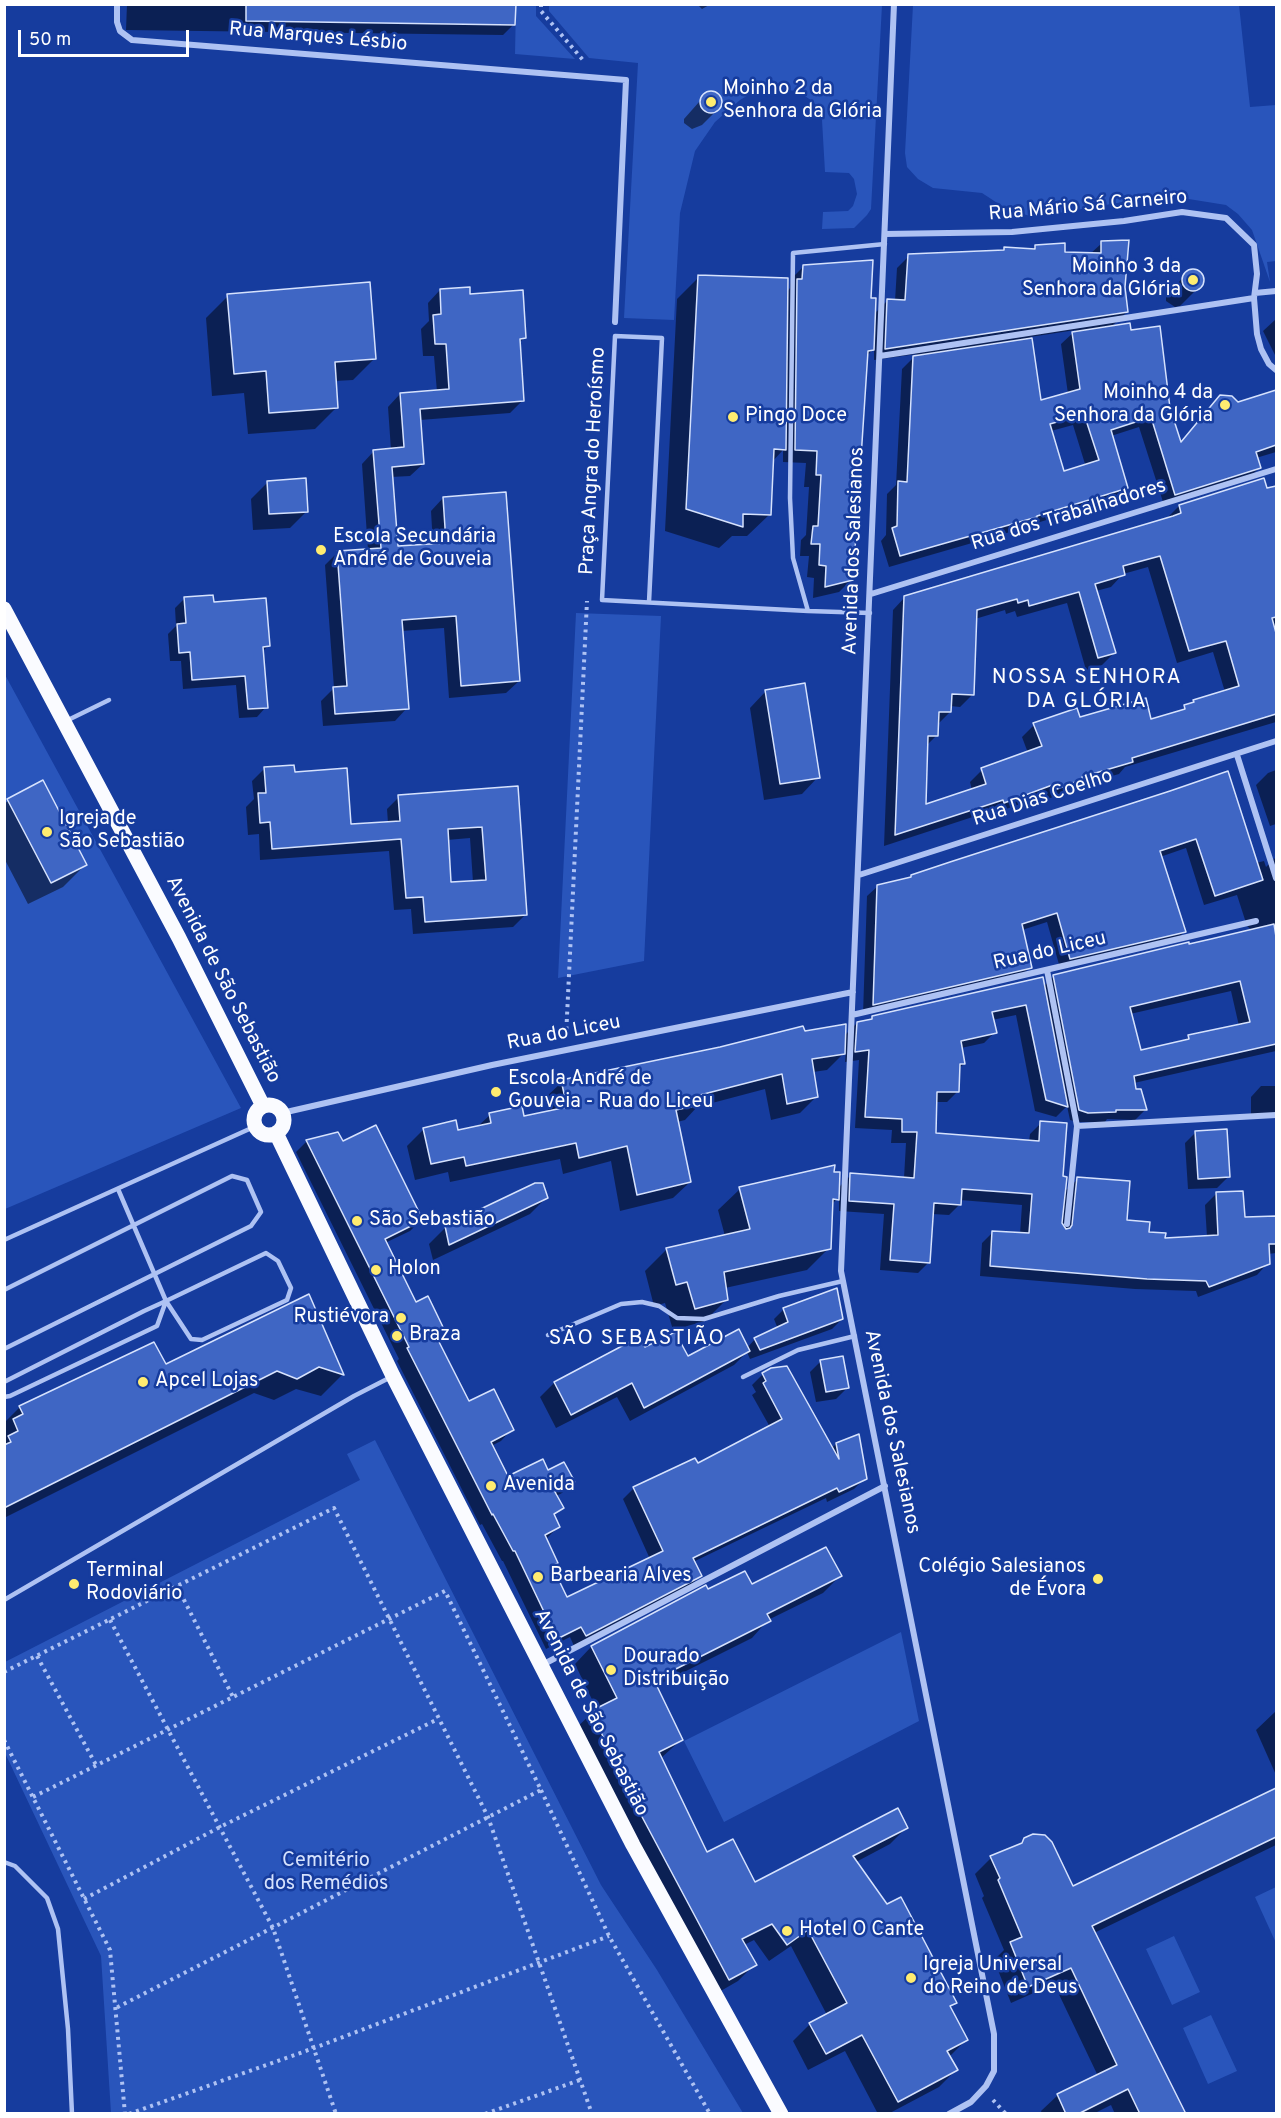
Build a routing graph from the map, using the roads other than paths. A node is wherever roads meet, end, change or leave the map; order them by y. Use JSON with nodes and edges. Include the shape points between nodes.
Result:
{"nodes":[{"id":1,"x":117,"y":4,"type":"edge"},
{"id":2,"x":894,"y":4,"type":"edge"},
{"id":3,"x":885,"y":234,"type":"junction"},
{"id":4,"x":885,"y":244,"type":"junction"},
{"id":5,"x":1276,"y":291,"type":"edge"},
{"id":6,"x":1255,"y":296,"type":"junction"},
{"id":7,"x":615,"y":322,"type":"dead end"},
{"id":8,"x":880,"y":356,"type":"junction"},
{"id":9,"x":1276,"y":370,"type":"edge"},
{"id":10,"x":1276,"y":469,"type":"edge"},
{"id":11,"x":871,"y":594,"type":"junction"},
{"id":12,"x":649,"y":602,"type":"junction"},
{"id":13,"x":808,"y":611,"type":"junction"},
{"id":14,"x":870,"y":613,"type":"junction"},
{"id":15,"x":6,"y":614,"type":"edge"},
{"id":16,"x":109,"y":700,"type":"dead end"},
{"id":17,"x":64,"y":722,"type":"junction"},
{"id":18,"x":1276,"y":741,"type":"edge"},
{"id":19,"x":1237,"y":755,"type":"junction"},
{"id":20,"x":1276,"y":852,"type":"edge"},
{"id":21,"x":1269,"y":855,"type":"junction"},
{"id":22,"x":859,"y":875,"type":"junction"},
{"id":23,"x":1276,"y":878,"type":"edge"},
{"id":24,"x":1256,"y":921,"type":"dead end"},
{"id":25,"x":1047,"y":970,"type":"junction"},
{"id":26,"x":854,"y":992,"type":"junction"},
{"id":27,"x":852,"y":1015,"type":"junction"},
{"id":28,"x":263,"y":1106,"type":"junction"},
{"id":29,"x":282,"y":1113,"type":"junction"},
{"id":30,"x":1276,"y":1115,"type":"edge"},
{"id":31,"x":256,"y":1126,"type":"junction"},
{"id":32,"x":1077,"y":1126,"type":"junction"},
{"id":33,"x":276,"y":1133,"type":"junction"},
{"id":34,"x":118,"y":1189,"type":"junction"},
{"id":35,"x":1067,"y":1224,"type":"dead end"},
{"id":36,"x":134,"y":1226,"type":"junction"},
{"id":37,"x":4,"y":1240,"type":"edge"},
{"id":38,"x":154,"y":1273,"type":"junction"},
{"id":39,"x":843,"y":1281,"type":"junction"},
{"id":40,"x":4,"y":1290,"type":"edge"},
{"id":41,"x":166,"y":1300,"type":"junction"},
{"id":42,"x":548,"y":1335,"type":"dead end"},
{"id":43,"x":855,"y":1336,"type":"junction"},
{"id":44,"x":4,"y":1350,"type":"edge"},
{"id":45,"x":393,"y":1376,"type":"junction"},
{"id":46,"x":743,"y":1377,"type":"dead end"},
{"id":47,"x":4,"y":1383,"type":"edge"},
{"id":48,"x":4,"y":1397,"type":"edge"},
{"id":49,"x":885,"y":1486,"type":"junction"},
{"id":50,"x":4,"y":1600,"type":"edge"},
{"id":51,"x":541,"y":1665,"type":"junction"},
{"id":52,"x":4,"y":1862,"type":"edge"},
{"id":53,"x":72,"y":2114,"type":"edge"},
{"id":54,"x":781,"y":2114,"type":"edge"},
{"id":55,"x":950,"y":2114,"type":"edge"}],
"edges":[{"from":1,"to":7,"type":"street","name":"Rua Marques Lésbio","via":[[120,31],[132,40],[626,80]]},
{"from":2,"to":3,"type":"street","name":"Avenida dos Salesianos"},
{"from":3,"to":4,"type":"street","name":"Avenida dos Salesianos"},
{"from":3,"to":6,"type":"street","name":"Rua Mário Sá Carneiro","via":[[1012,232],[1182,212],[1226,218],[1254,245]]},
{"from":4,"to":8,"type":"street","name":"Avenida dos Salesianos"},
{"from":4,"to":13,"type":"lane","via":[[793,253],[790,498],[793,558]]},
{"from":5,"to":6,"type":"street"},
{"from":6,"to":8,"type":"street"},
{"from":6,"to":9,"type":"street","name":"Rua Mário Sá Carneiro","via":[[1261,349]]},
{"from":8,"to":11,"type":"street","name":"Avenida dos Salesianos"},
{"from":10,"to":11,"type":"street","name":"Rua dos Trabalhadores"},
{"from":11,"to":14,"type":"street","name":"Avenida dos Salesianos"},
{"from":12,"to":12,"type":"lane","name":"Praça Angra do Heroísmo","via":[[662,338],[615,336],[602,600]]},
{"from":12,"to":13,"type":"lane"},
{"from":13,"to":14,"type":"lane"},
{"from":14,"to":22,"type":"street","name":"Avenida dos Salesianos"},
{"from":15,"to":17,"type":"main road","name":"Avenida de São Sebastião"},
{"from":16,"to":17,"type":"lane"},
{"from":17,"to":28,"type":"main road","name":"Avenida de São Sebastião"},
{"from":18,"to":19,"type":"street","name":"Rua Dias Coelho"},
{"from":19,"to":21,"type":"street"},
{"from":19,"to":22,"type":"street","name":"Rua Dias Coelho"},
{"from":20,"to":21,"type":"street"},
{"from":21,"to":23,"type":"street"},
{"from":22,"to":26,"type":"street","name":"Avenida dos Salesianos"},
{"from":24,"to":25,"type":"street","name":"Rua do Liceu"},
{"from":25,"to":27,"type":"street","name":"Rua do Liceu"},
{"from":25,"to":32,"type":"street"},
{"from":26,"to":27,"type":"street","name":"Avenida dos Salesianos"},
{"from":26,"to":29,"type":"street","name":"Rua do Liceu"},
{"from":27,"to":39,"type":"street","name":"Avenida dos Salesianos"},
{"from":28,"to":29,"type":"main road","name":"Avenida de São Sebastião","via":[[276,1107]]},
{"from":28,"to":31,"type":"main road","name":"Avenida de São Sebastião","via":[[255,1117]]},
{"from":29,"to":33,"type":"main road","via":[[283,1127]]},
{"from":30,"to":32,"type":"street"},
{"from":31,"to":33,"type":"main road","via":[[262,1133]]},
{"from":31,"to":34,"type":"lane"},
{"from":32,"to":35,"type":"street"},
{"from":33,"to":45,"type":"main road","name":"Avenida de São Sebastião"},
{"from":34,"to":36,"type":"lane"},
{"from":34,"to":37,"type":"lane"},
{"from":36,"to":38,"type":"lane"},
{"from":36,"to":38,"type":"lane","via":[[232,1176],[247,1180],[257,1201],[261,1212],[251,1226]]},
{"from":36,"to":40,"type":"lane"},
{"from":38,"to":41,"type":"lane"},
{"from":38,"to":44,"type":"lane"},
{"from":39,"to":42,"type":"lane","via":[[704,1319],[677,1318],[659,1306],[642,1302],[621,1304]]},
{"from":39,"to":43,"type":"street","name":"Avenida dos Salesianos"},
{"from":41,"to":41,"type":"lane","via":[[266,1253],[278,1261],[291,1288],[287,1300],[202,1340],[191,1339]]},
{"from":41,"to":47,"type":"lane"},
{"from":41,"to":48,"type":"lane","via":[[157,1326]]},
{"from":43,"to":46,"type":"lane","via":[[798,1350]]},
{"from":43,"to":49,"type":"street","name":"Avenida dos Salesianos"},
{"from":45,"to":50,"type":"lane"},
{"from":45,"to":51,"type":"main road","name":"Avenida de São Sebastião"},
{"from":49,"to":51,"type":"street"},
{"from":49,"to":55,"type":"street","name":"Avenida dos Salesianos","via":[[994,2034],[994,2071],[971,2102]]},
{"from":51,"to":54,"type":"main road","name":"Avenida de São Sebastião","via":[[633,1845]]},
{"from":52,"to":53,"type":"lane","via":[[15,1866],[47,1898],[58,1929]]}]}
